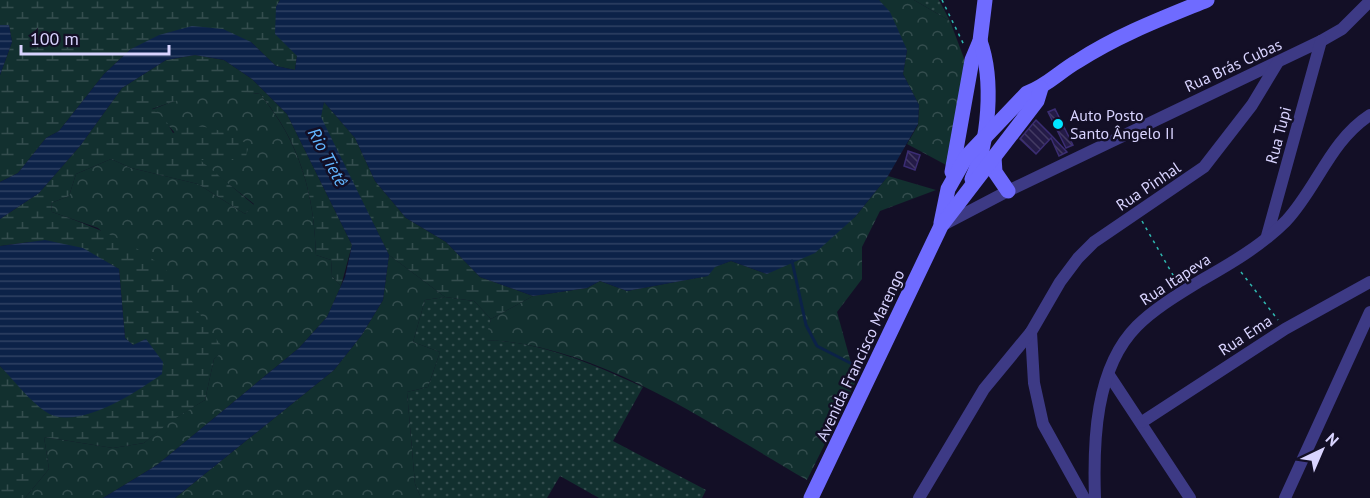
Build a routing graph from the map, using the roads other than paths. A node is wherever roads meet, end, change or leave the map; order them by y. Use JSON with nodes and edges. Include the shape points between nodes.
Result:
{"nodes":[{"id":1,"x":985,"y":0,"type":"edge"},
{"id":2,"x":1207,"y":0,"type":"edge"},
{"id":3,"x":1370,"y":1,"type":"edge"},
{"id":4,"x":980,"y":41,"type":"junction"},
{"id":5,"x":1321,"y":41,"type":"junction"},
{"id":6,"x":1278,"y":62,"type":"junction"},
{"id":7,"x":1041,"y":88,"type":"junction"},
{"id":8,"x":986,"y":104,"type":"junction"},
{"id":9,"x":1006,"y":115,"type":"junction"},
{"id":10,"x":1370,"y":115,"type":"edge"},
{"id":11,"x":985,"y":135,"type":"junction"},
{"id":12,"x":994,"y":157,"type":"junction"},
{"id":13,"x":948,"y":189,"type":"junction"},
{"id":14,"x":1008,"y":191,"type":"junction"},
{"id":15,"x":962,"y":201,"type":"junction"},
{"id":16,"x":940,"y":226,"type":"junction"},
{"id":17,"x":1267,"y":237,"type":"junction"},
{"id":18,"x":1370,"y":282,"type":"edge"},
{"id":19,"x":1370,"y":312,"type":"edge"},
{"id":20,"x":1031,"y":332,"type":"junction"},
{"id":21,"x":1109,"y":375,"type":"junction"},
{"id":22,"x":1142,"y":422,"type":"junction"},
{"id":23,"x":810,"y":498,"type":"edge"},
{"id":24,"x":919,"y":498,"type":"edge"},
{"id":25,"x":1084,"y":498,"type":"edge"},
{"id":26,"x":1095,"y":498,"type":"edge"},
{"id":27,"x":1190,"y":498,"type":"edge"},
{"id":28,"x":1285,"y":498,"type":"edge"}],
"edges":[{"from":1,"to":4,"type":"main road"},
{"from":2,"to":7,"type":"main road","name":"Avenida Francisco Marengo","via":[[1121,36]]},
{"from":3,"to":5,"type":"street","name":"Rua Brás Cubas","via":[[1342,29]]},
{"from":4,"to":8,"type":"main road","via":[[987,60]]},
{"from":4,"to":13,"type":"main road","via":[[972,60]]},
{"from":5,"to":6,"type":"street","name":"Rua Brás Cubas"},
{"from":5,"to":17,"type":"street","name":"Rua Tupi"},
{"from":6,"to":14,"type":"street","name":"Rua Brás Cubas"},
{"from":6,"to":20,"type":"street","name":"Rua Pinhal","via":[[1252,105],[1204,167],[1094,242],[1060,282]]},
{"from":7,"to":9,"type":"main road","name":"Avenida Francisco Marengo","via":[[1027,93]]},
{"from":7,"to":12,"type":"main road","name":"Avenida Francisco Marengo","via":[[1037,101]]},
{"from":8,"to":9,"type":"main road"},
{"from":8,"to":11,"type":"main road"},
{"from":9,"to":11,"type":"main road","name":"Avenida Francisco Marengo"},
{"from":10,"to":17,"type":"street","name":"Rua Itapeva","via":[[1343,137],[1297,207]]},
{"from":11,"to":13,"type":"main road","name":"Avenida Francisco Marengo","via":[[966,157]]},
{"from":11,"to":15,"type":"main road","via":[[977,168]]},
{"from":12,"to":14,"type":"main road","via":[[995,172]]},
{"from":12,"to":15,"type":"main road","name":"Avenida Francisco Marengo"},
{"from":13,"to":16,"type":"main road","name":"Avenida Francisco Marengo"},
{"from":14,"to":16,"type":"street","name":"Rua Brás Cubas"},
{"from":15,"to":16,"type":"main road","name":"Avenida Francisco Marengo"},
{"from":16,"to":23,"type":"main road","name":"Avenida Francisco Marengo"},
{"from":17,"to":21,"type":"street","name":"Rua Itapeva","via":[[1136,327],[1121,345]]},
{"from":18,"to":22,"type":"street","name":"Rua Ema","via":[[1285,329]]},
{"from":19,"to":28,"type":"street"},
{"from":20,"to":24,"type":"street","name":"Rua Pinhal","via":[[984,389]]},
{"from":20,"to":25,"type":"street","via":[[1040,416],[1050,441]]},
{"from":21,"to":22,"type":"street"},
{"from":21,"to":26,"type":"street","name":"Rua Itapeva","via":[[1094,444]]},
{"from":22,"to":27,"type":"street"}]}
